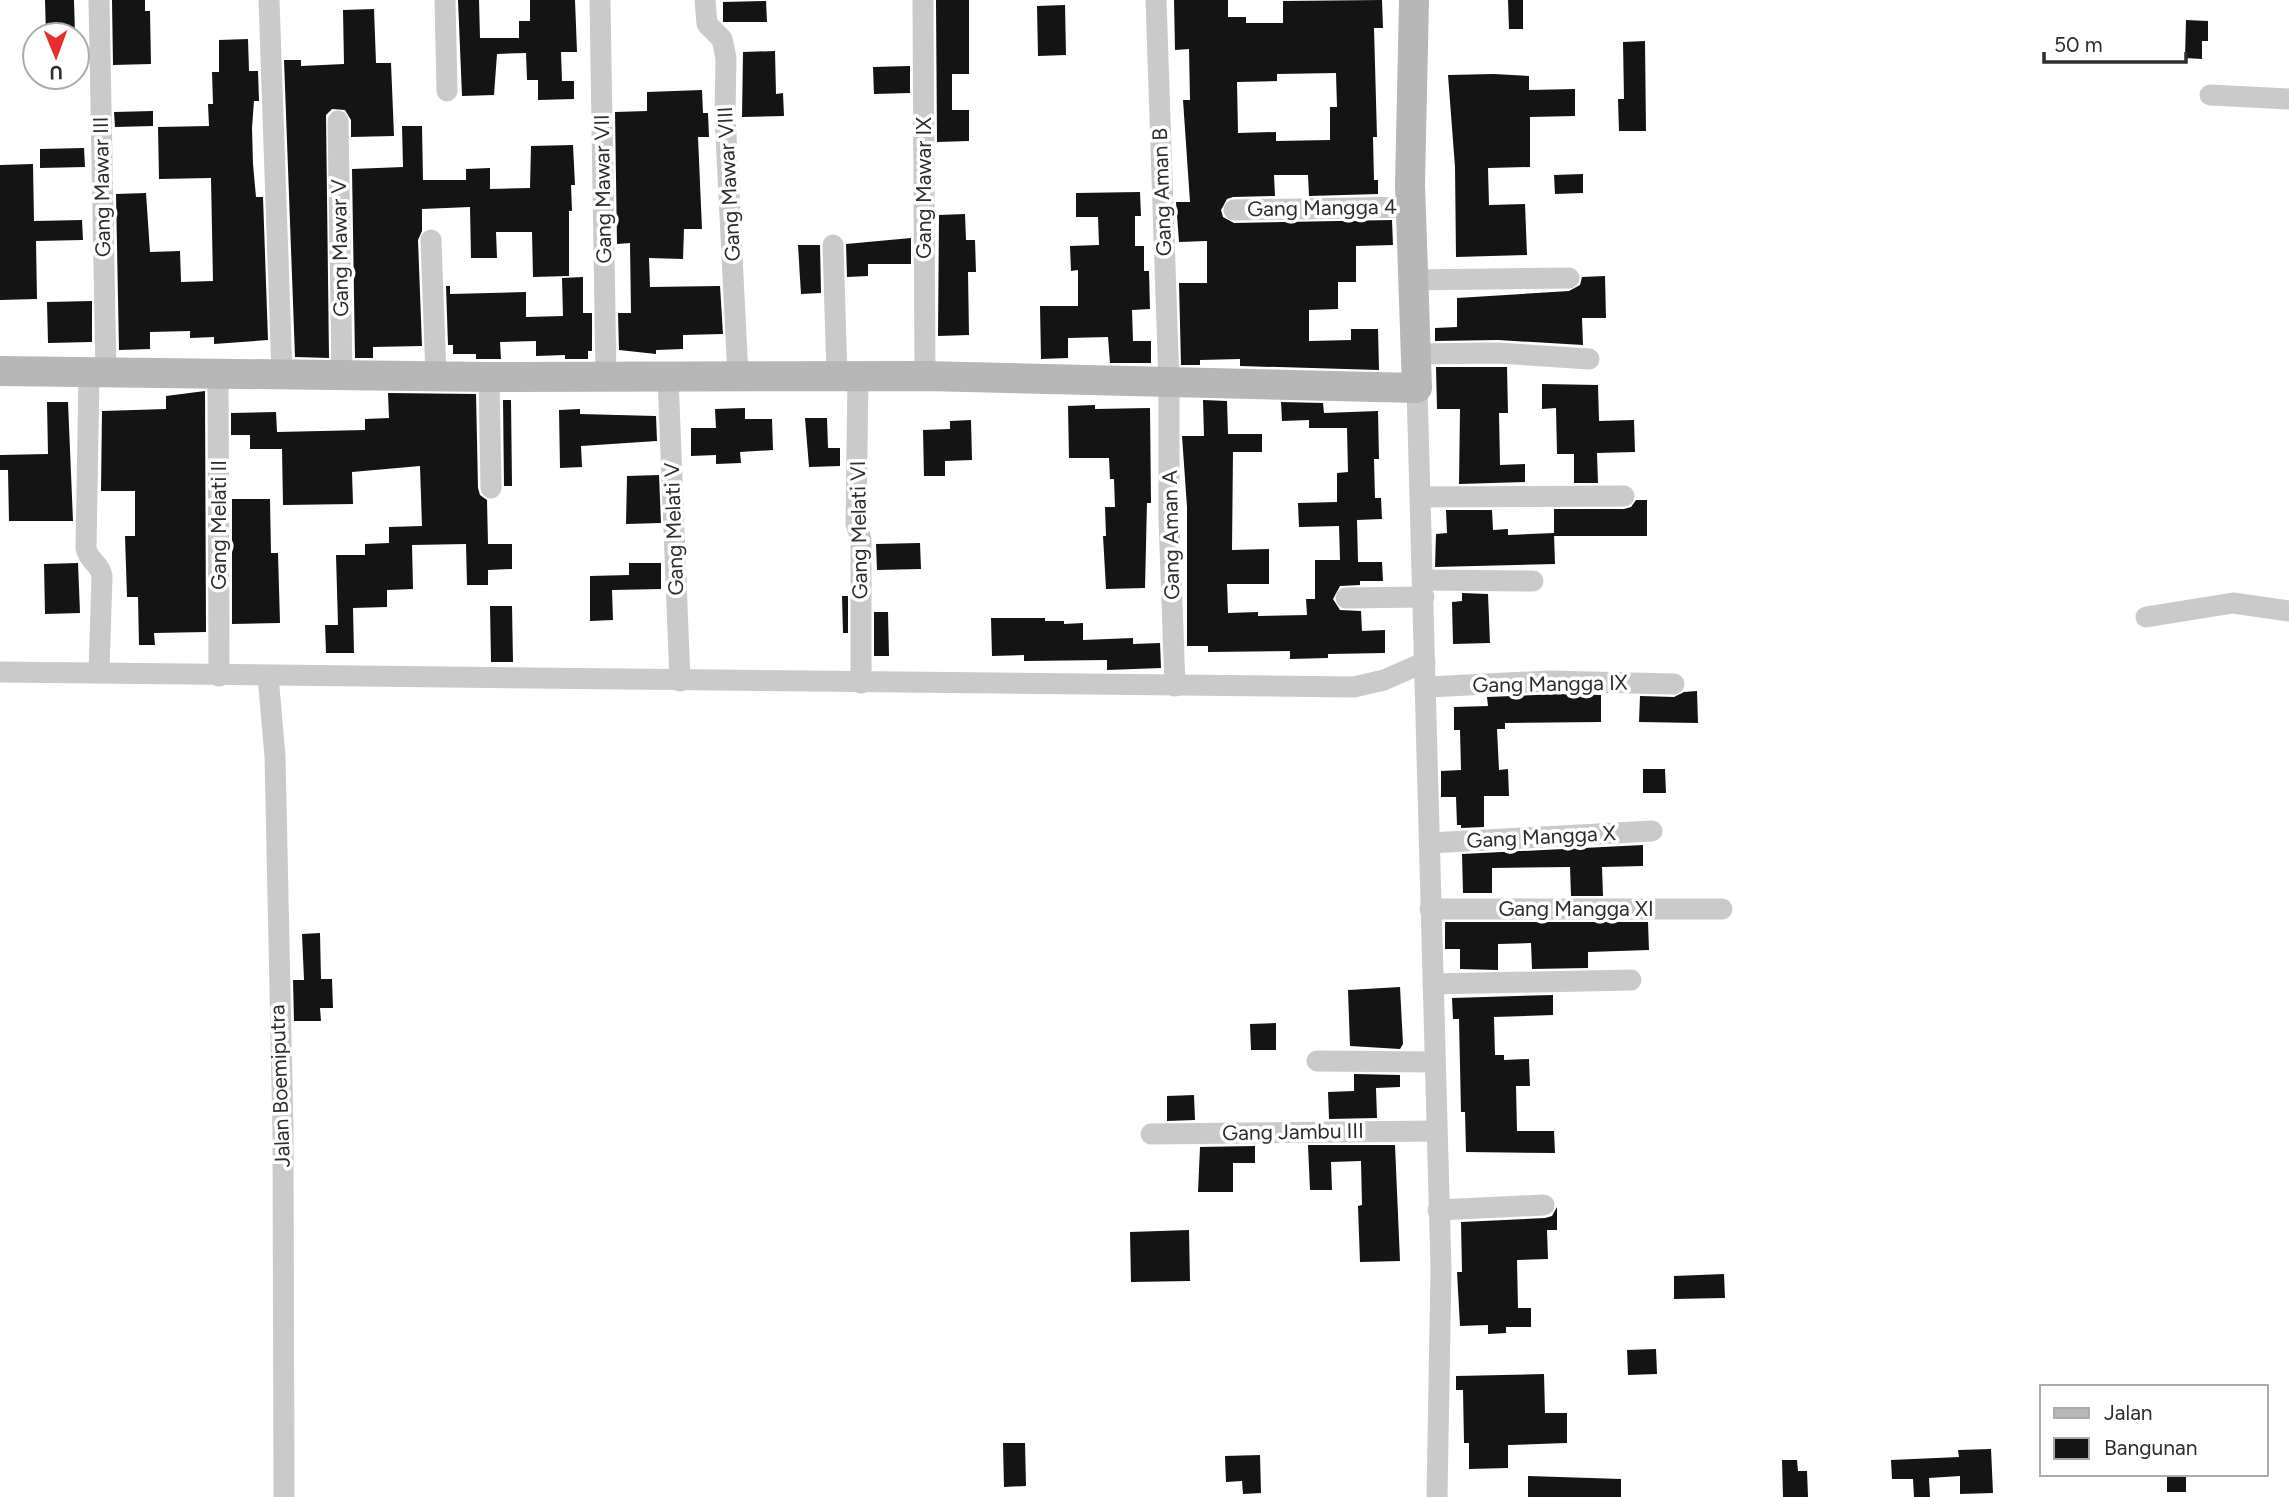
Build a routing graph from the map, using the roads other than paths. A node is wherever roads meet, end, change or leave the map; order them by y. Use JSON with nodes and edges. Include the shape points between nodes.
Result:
{"nodes":[{"id":1,"x":99,"y":0,"type":"edge"},
{"id":2,"x":269,"y":0,"type":"edge"},
{"id":3,"x":445,"y":0,"type":"edge"},
{"id":4,"x":600,"y":0,"type":"edge"},
{"id":5,"x":705,"y":0,"type":"edge"},
{"id":6,"x":923,"y":0,"type":"edge"},
{"id":7,"x":1156,"y":0,"type":"edge"},
{"id":8,"x":1414,"y":0,"type":"edge"},
{"id":9,"x":447,"y":91,"type":"dead end"},
{"id":10,"x":2210,"y":95,"type":"dead end"},
{"id":11,"x":2289,"y":99,"type":"edge"},
{"id":12,"x":338,"y":121,"type":"dead end"},
{"id":13,"x":1411,"y":207,"type":"junction"},
{"id":14,"x":1234,"y":210,"type":"dead end"},
{"id":15,"x":431,"y":240,"type":"dead end"},
{"id":16,"x":832,"y":245,"type":"dead end"},
{"id":17,"x":1569,"y":278,"type":"dead end"},
{"id":18,"x":1413,"y":280,"type":"junction"},
{"id":19,"x":1416,"y":355,"type":"junction"},
{"id":20,"x":1590,"y":359,"type":"dead end"},
{"id":21,"x":0,"y":371,"type":"edge"},
{"id":22,"x":98,"y":374,"type":"junction"},
{"id":23,"x":218,"y":374,"type":"junction"},
{"id":24,"x":282,"y":374,"type":"junction"},
{"id":25,"x":342,"y":375,"type":"junction"},
{"id":26,"x":436,"y":376,"type":"junction"},
{"id":27,"x":738,"y":376,"type":"junction"},
{"id":28,"x":848,"y":376,"type":"junction"},
{"id":29,"x":925,"y":376,"type":"junction"},
{"id":30,"x":489,"y":377,"type":"junction"},
{"id":31,"x":606,"y":377,"type":"junction"},
{"id":32,"x":667,"y":377,"type":"junction"},
{"id":33,"x":1169,"y":384,"type":"junction"},
{"id":34,"x":1417,"y":388,"type":"junction"},
{"id":35,"x":491,"y":488,"type":"dead end"},
{"id":36,"x":1625,"y":496,"type":"dead end"},
{"id":37,"x":1421,"y":498,"type":"junction"},
{"id":38,"x":1533,"y":581,"type":"dead end"},
{"id":39,"x":1424,"y":589,"type":"junction"},
{"id":40,"x":1346,"y":598,"type":"dead end"},
{"id":41,"x":2289,"y":611,"type":"edge"},
{"id":42,"x":2146,"y":617,"type":"dead end"},
{"id":43,"x":1425,"y":662,"type":"junction"},
{"id":44,"x":0,"y":672,"type":"edge"},
{"id":45,"x":99,"y":672,"type":"junction"},
{"id":46,"x":219,"y":676,"type":"junction"},
{"id":47,"x":268,"y":676,"type":"junction"},
{"id":48,"x":680,"y":681,"type":"junction"},
{"id":49,"x":861,"y":683,"type":"junction"},
{"id":50,"x":1674,"y":684,"type":"dead end"},
{"id":51,"x":1175,"y":686,"type":"junction"},
{"id":52,"x":1427,"y":687,"type":"junction"},
{"id":53,"x":1652,"y":831,"type":"dead end"},
{"id":54,"x":1430,"y":843,"type":"junction"},
{"id":55,"x":1430,"y":909,"type":"junction"},
{"id":56,"x":1722,"y":909,"type":"dead end"},
{"id":57,"x":1631,"y":980,"type":"dead end"},
{"id":58,"x":1433,"y":984,"type":"junction"},
{"id":59,"x":1317,"y":1061,"type":"dead end"},
{"id":60,"x":1435,"y":1062,"type":"junction"},
{"id":61,"x":1436,"y":1131,"type":"junction"},
{"id":62,"x":1151,"y":1134,"type":"dead end"},
{"id":63,"x":1544,"y":1205,"type":"dead end"},
{"id":64,"x":1438,"y":1210,"type":"junction"},
{"id":65,"x":284,"y":1497,"type":"edge"},
{"id":66,"x":1437,"y":1497,"type":"edge"}],
"edges":[{"from":1,"to":22,"type":"street","name":"Gang Mawar III"},
{"from":2,"to":24,"type":"street"},
{"from":3,"to":9,"type":"street"},
{"from":4,"to":31,"type":"street","name":"Gang Mawar VII"},
{"from":5,"to":27,"type":"street","name":"Gang Mawar VIII","via":[[707,24],[726,49]]},
{"from":6,"to":29,"type":"street","name":"Gang Mawar IX"},
{"from":7,"to":33,"type":"street","name":"Gang Aman B"},
{"from":8,"to":13,"type":"street"},
{"from":10,"to":11,"type":"street"},
{"from":12,"to":25,"type":"street","name":"Gang Mawar V"},
{"from":13,"to":14,"type":"street","name":"Gang Mangga 4"},
{"from":13,"to":18,"type":"street"},
{"from":15,"to":26,"type":"street"},
{"from":16,"to":28,"type":"street","name":"Gang Melati VI"},
{"from":17,"to":18,"type":"street"},
{"from":18,"to":19,"type":"street"},
{"from":19,"to":20,"type":"street","via":[[1498,353]]},
{"from":19,"to":34,"type":"street"},
{"from":21,"to":22,"type":"street"},
{"from":22,"to":23,"type":"street"},
{"from":22,"to":45,"type":"street","name":"Gang Mawar III","via":[[86,548],[103,576]]},
{"from":23,"to":24,"type":"street"},
{"from":23,"to":46,"type":"street","name":"Gang Melati II"},
{"from":24,"to":25,"type":"street"},
{"from":25,"to":26,"type":"street"},
{"from":26,"to":30,"type":"street"},
{"from":27,"to":28,"type":"street"},
{"from":27,"to":32,"type":"street"},
{"from":28,"to":29,"type":"street"},
{"from":28,"to":49,"type":"street","name":"Gang Melati VI","via":[[856,524],[861,539]]},
{"from":29,"to":33,"type":"street"},
{"from":30,"to":31,"type":"street"},
{"from":30,"to":35,"type":"street"},
{"from":31,"to":32,"type":"street"},
{"from":32,"to":48,"type":"street","name":"Gang Melati V"},
{"from":33,"to":34,"type":"street"},
{"from":33,"to":51,"type":"street","name":"Gang Aman A"},
{"from":34,"to":37,"type":"street"},
{"from":36,"to":37,"type":"street"},
{"from":37,"to":39,"type":"street"},
{"from":38,"to":39,"type":"street"},
{"from":39,"to":40,"type":"street"},
{"from":39,"to":43,"type":"street"},
{"from":41,"to":42,"type":"street","via":[[2234,603]]},
{"from":43,"to":51,"type":"street","via":[[1354,687]]},
{"from":43,"to":52,"type":"street"},
{"from":44,"to":45,"type":"street"},
{"from":45,"to":46,"type":"street"},
{"from":46,"to":47,"type":"street"},
{"from":47,"to":48,"type":"street"},
{"from":47,"to":65,"type":"street","name":"Jalan Boemiputra","via":[[275,757],[283,1131]]},
{"from":48,"to":49,"type":"street"},
{"from":49,"to":51,"type":"street"},
{"from":50,"to":52,"type":"street","name":"Gang Mangga IX","via":[[1549,681]]},
{"from":52,"to":54,"type":"street"},
{"from":53,"to":54,"type":"street","name":"Gang Mangga X"},
{"from":54,"to":55,"type":"street"},
{"from":55,"to":56,"type":"street","name":"Gang Mangga XI"},
{"from":55,"to":58,"type":"street"},
{"from":57,"to":58,"type":"street"},
{"from":58,"to":60,"type":"street"},
{"from":59,"to":60,"type":"street"},
{"from":60,"to":61,"type":"street"},
{"from":61,"to":62,"type":"street","name":"Gang Jambu III"},
{"from":61,"to":64,"type":"street"},
{"from":63,"to":64,"type":"street"},
{"from":64,"to":66,"type":"street"}]}
